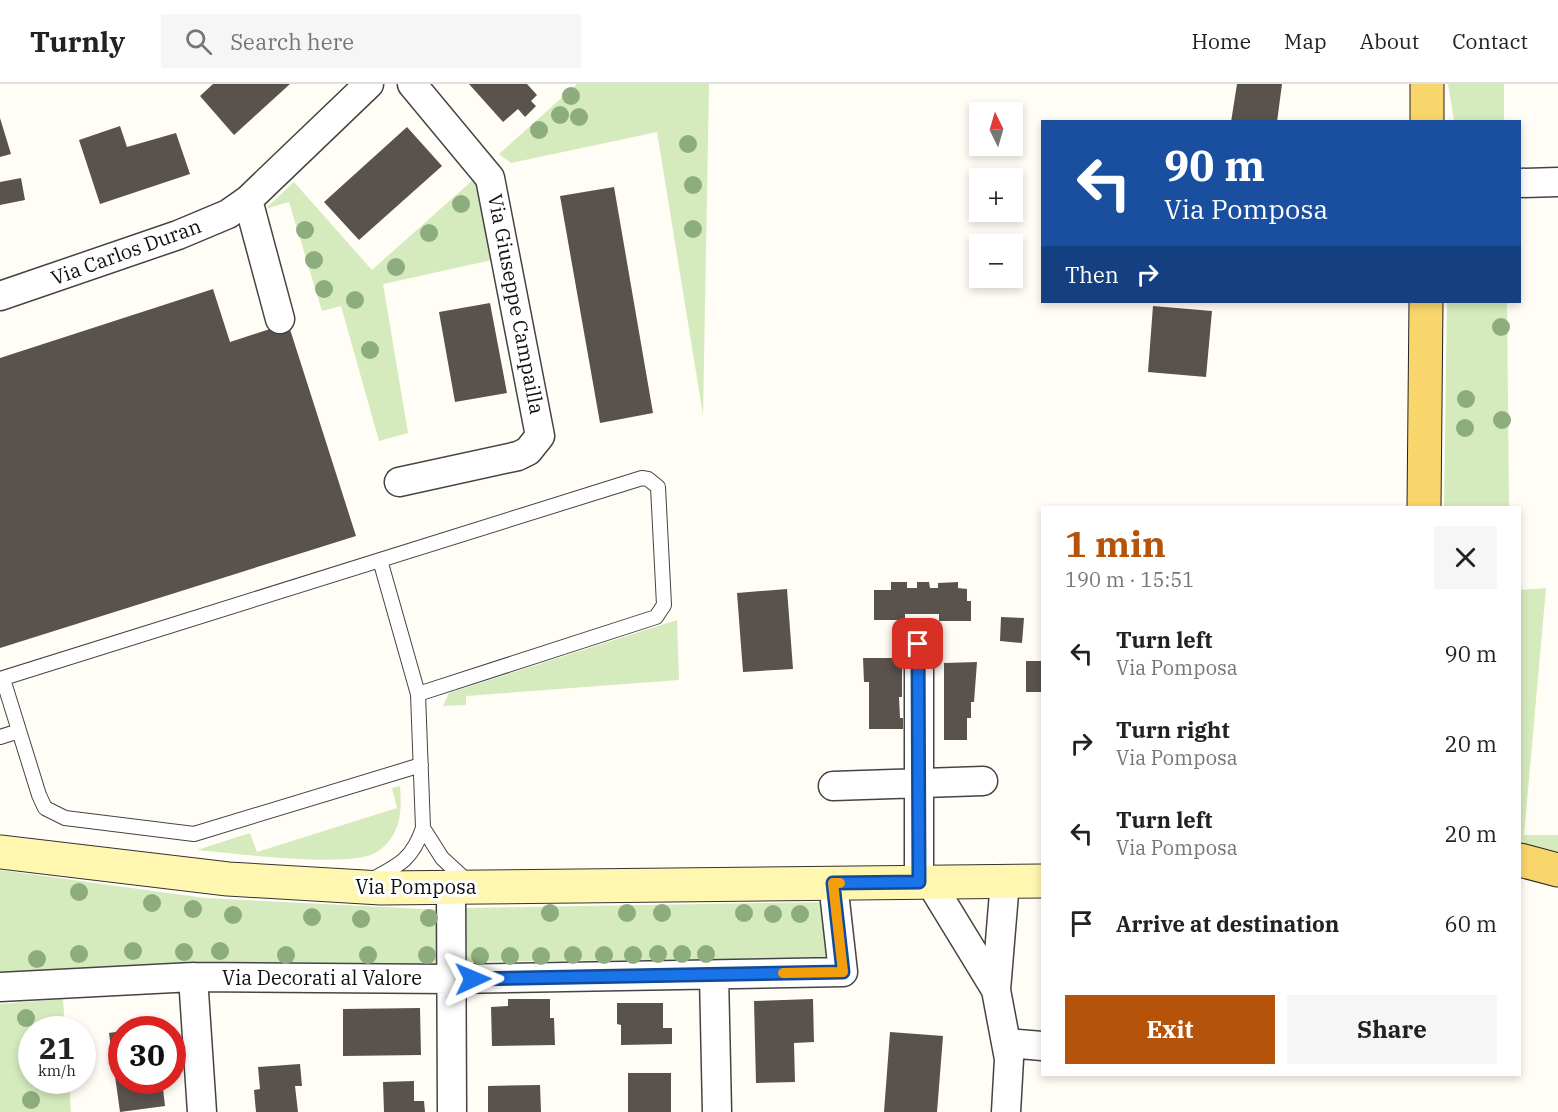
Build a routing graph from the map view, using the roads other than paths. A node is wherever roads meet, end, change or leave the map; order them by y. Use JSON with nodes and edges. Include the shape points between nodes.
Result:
{"nodes":[{"id":1,"x":369,"y":84,"type":"edge"},
{"id":2,"x":412,"y":84,"type":"edge"},
{"id":3,"x":1427,"y":84,"type":"edge"},
{"id":4,"x":1427,"y":120,"type":"edge"},
{"id":5,"x":1558,"y":182,"type":"edge"},
{"id":6,"x":1521,"y":183,"type":"edge"},
{"id":7,"x":248,"y":200,"type":"junction"},
{"id":8,"x":0,"y":296,"type":"edge"},
{"id":9,"x":1426,"y":303,"type":"edge"},
{"id":10,"x":280,"y":319,"type":"dead end"},
{"id":11,"x":399,"y":482,"type":"dead end"},
{"id":12,"x":1424,"y":506,"type":"edge"},
{"id":13,"x":380,"y":560,"type":"junction"},
{"id":14,"x":918,"y":644,"type":"dead end"},
{"id":15,"x":1,"y":679,"type":"edge"},
{"id":16,"x":418,"y":694,"type":"junction"},
{"id":17,"x":19,"y":732,"type":"junction"},
{"id":18,"x":0,"y":737,"type":"edge"},
{"id":19,"x":421,"y":765,"type":"junction"},
{"id":20,"x":983,"y":781,"type":"dead end"},
{"id":21,"x":919,"y":783,"type":"junction"},
{"id":22,"x":833,"y":786,"type":"dead end"},
{"id":23,"x":423,"y":828,"type":"junction"},
{"id":24,"x":0,"y":852,"type":"edge"},
{"id":25,"x":1521,"y":860,"type":"edge"},
{"id":26,"x":1558,"y":871,"type":"edge"},
{"id":27,"x":1521,"y":872,"type":"edge"},
{"id":28,"x":1041,"y":880,"type":"edge"},
{"id":29,"x":1005,"y":881,"type":"junction"},
{"id":30,"x":924,"y":882,"type":"junction"},
{"id":31,"x":833,"y":883,"type":"junction"},
{"id":32,"x":358,"y":887,"type":"junction"},
{"id":33,"x":463,"y":887,"type":"junction"},
{"id":34,"x":714,"y":975,"type":"junction"},
{"id":35,"x":193,"y":977,"type":"junction"},
{"id":36,"x":451,"y":979,"type":"junction"},
{"id":37,"x":0,"y":987,"type":"edge"},
{"id":38,"x":996,"y":990,"type":"junction"},
{"id":39,"x":1008,"y":1043,"type":"junction"},
{"id":40,"x":1041,"y":1046,"type":"edge"},
{"id":41,"x":202,"y":1112,"type":"edge"},
{"id":42,"x":452,"y":1112,"type":"edge"},
{"id":43,"x":717,"y":1112,"type":"edge"},
{"id":44,"x":1006,"y":1112,"type":"edge"}],
"edges":[{"from":1,"to":7,"type":"street","name":"Via Carlos Duran"},
{"from":2,"to":11,"type":"street","name":"Via Giuseppe Campailla","via":[[490,178],[540,436],[528,451],[518,456]]},
{"from":3,"to":4,"type":"main road"},
{"from":5,"to":6,"type":"street"},
{"from":7,"to":8,"type":"street","name":"Via Carlos Duran","via":[[228,214],[178,235]]},
{"from":7,"to":10,"type":"street"},
{"from":9,"to":12,"type":"main road"},
{"from":13,"to":15,"type":"lane"},
{"from":13,"to":16,"type":"lane"},
{"from":13,"to":16,"type":"lane","via":[[642,478],[658,488],[661,496],[664,605],[656,617]]},
{"from":14,"to":21,"type":"street"},
{"from":15,"to":17,"type":"lane"},
{"from":16,"to":19,"type":"lane"},
{"from":17,"to":18,"type":"lane"},
{"from":17,"to":19,"type":"lane","via":[[39,795],[53,814],[180,835],[207,832]]},
{"from":19,"to":23,"type":"lane"},
{"from":20,"to":21,"type":"street"},
{"from":21,"to":22,"type":"street"},
{"from":21,"to":30,"type":"street"},
{"from":23,"to":32,"type":"lane","via":[[412,852],[403,861]]},
{"from":23,"to":33,"type":"lane"},
{"from":24,"to":32,"type":"main road","name":"Via Pomposa","via":[[161,873]]},
{"from":25,"to":26,"type":"main road"},
{"from":26,"to":27,"type":"main road"},
{"from":28,"to":29,"type":"main road","name":"Via Pomposa"},
{"from":29,"to":30,"type":"main road","name":"Via Pomposa"},
{"from":29,"to":38,"type":"street"},
{"from":30,"to":31,"type":"main road","name":"Via Pomposa"},
{"from":30,"to":38,"type":"street"},
{"from":31,"to":33,"type":"main road","name":"Via Pomposa"},
{"from":31,"to":34,"type":"street","via":[[843,972]]},
{"from":32,"to":33,"type":"main road","name":"Via Pomposa"},
{"from":33,"to":36,"type":"street"},
{"from":34,"to":36,"type":"street"},
{"from":34,"to":43,"type":"street"},
{"from":35,"to":36,"type":"street","name":"Via Decorati al Valore"},
{"from":35,"to":37,"type":"street","name":"Via Decorati al Valore"},
{"from":35,"to":41,"type":"street","name":"Via Decorati al Valore"},
{"from":36,"to":42,"type":"street"},
{"from":38,"to":39,"type":"street"},
{"from":39,"to":40,"type":"street"},
{"from":39,"to":44,"type":"street"}]}
